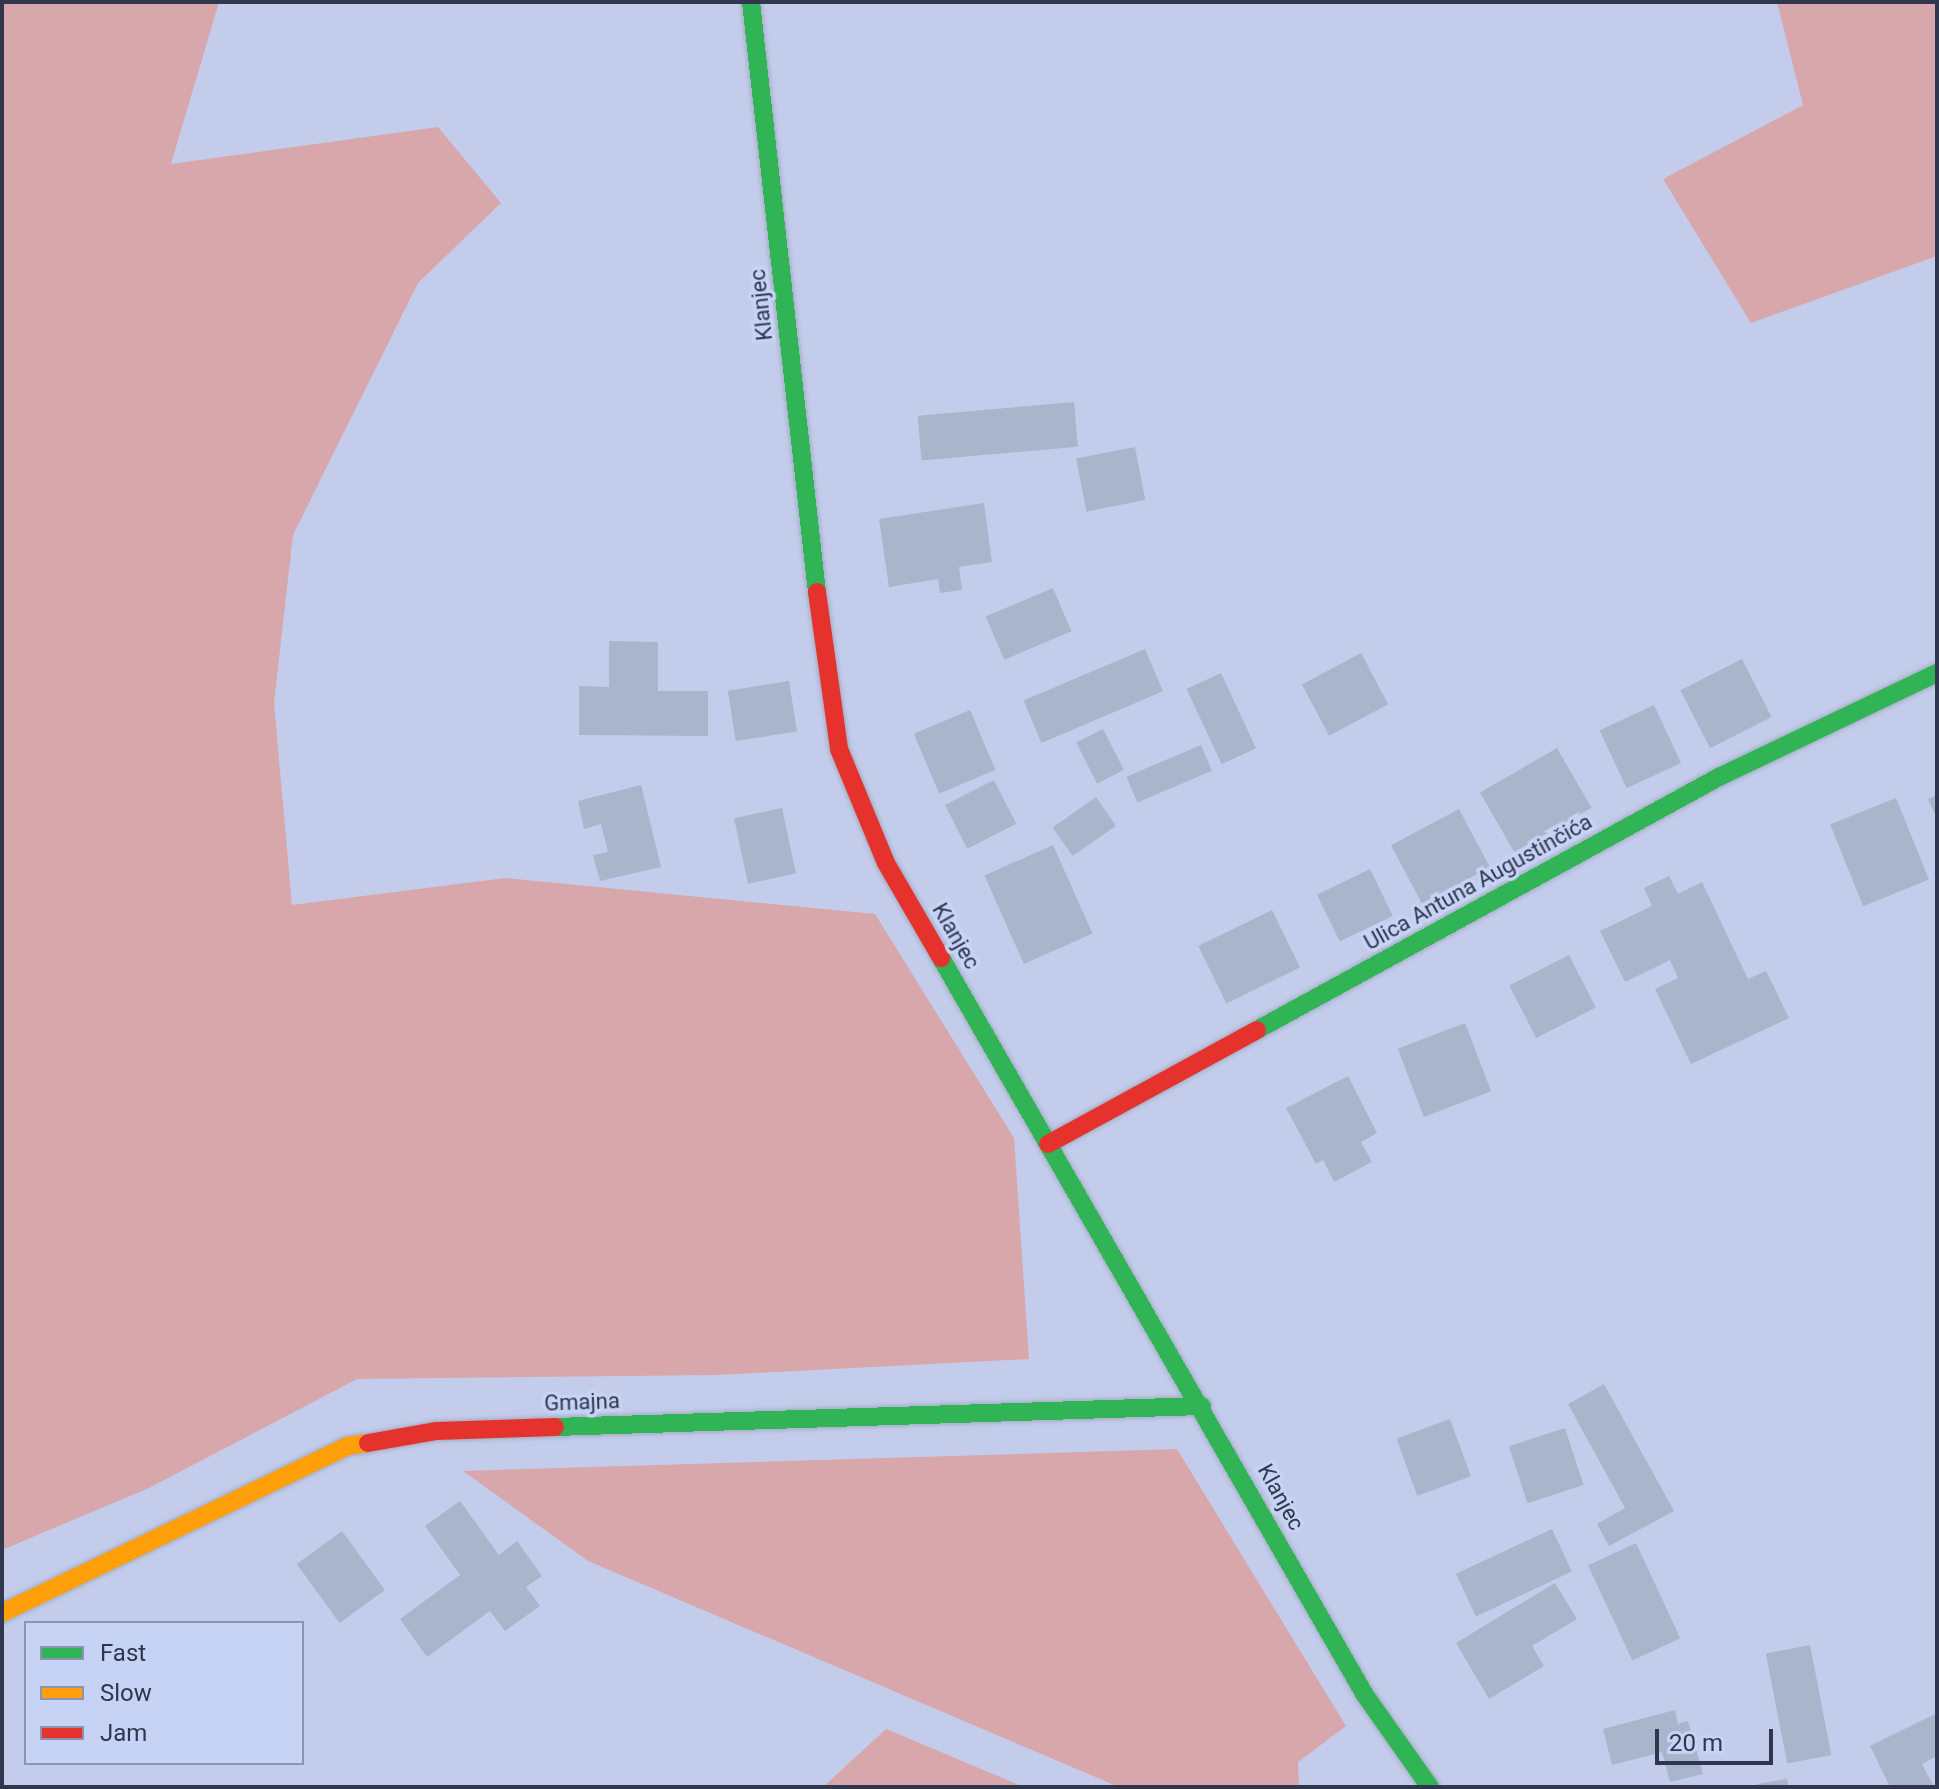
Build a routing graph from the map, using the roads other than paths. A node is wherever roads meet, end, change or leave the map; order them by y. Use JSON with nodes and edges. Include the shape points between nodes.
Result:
{"nodes":[{"id":1,"x":751,"y":2,"type":"edge"},
{"id":2,"x":1937,"y":673,"type":"edge"},
{"id":3,"x":1048,"y":1144,"type":"junction"},
{"id":4,"x":1202,"y":1406,"type":"junction"},
{"id":5,"x":2,"y":1613,"type":"edge"},
{"id":6,"x":1430,"y":1787,"type":"edge"}],
"edges":[{"from":1,"to":3,"type":"street","name":"Klanjec","via":[[839,749],[886,863]]},
{"from":2,"to":3,"type":"street","name":"Ulica Antuna Augustinčića","via":[[1719,777]]},
{"from":3,"to":4,"type":"street","name":"Klanjec"},
{"from":4,"to":5,"type":"street","name":"Gmajna","via":[[437,1431],[347,1446]]},
{"from":4,"to":6,"type":"street","name":"Klanjec","via":[[1365,1695]]}]}
